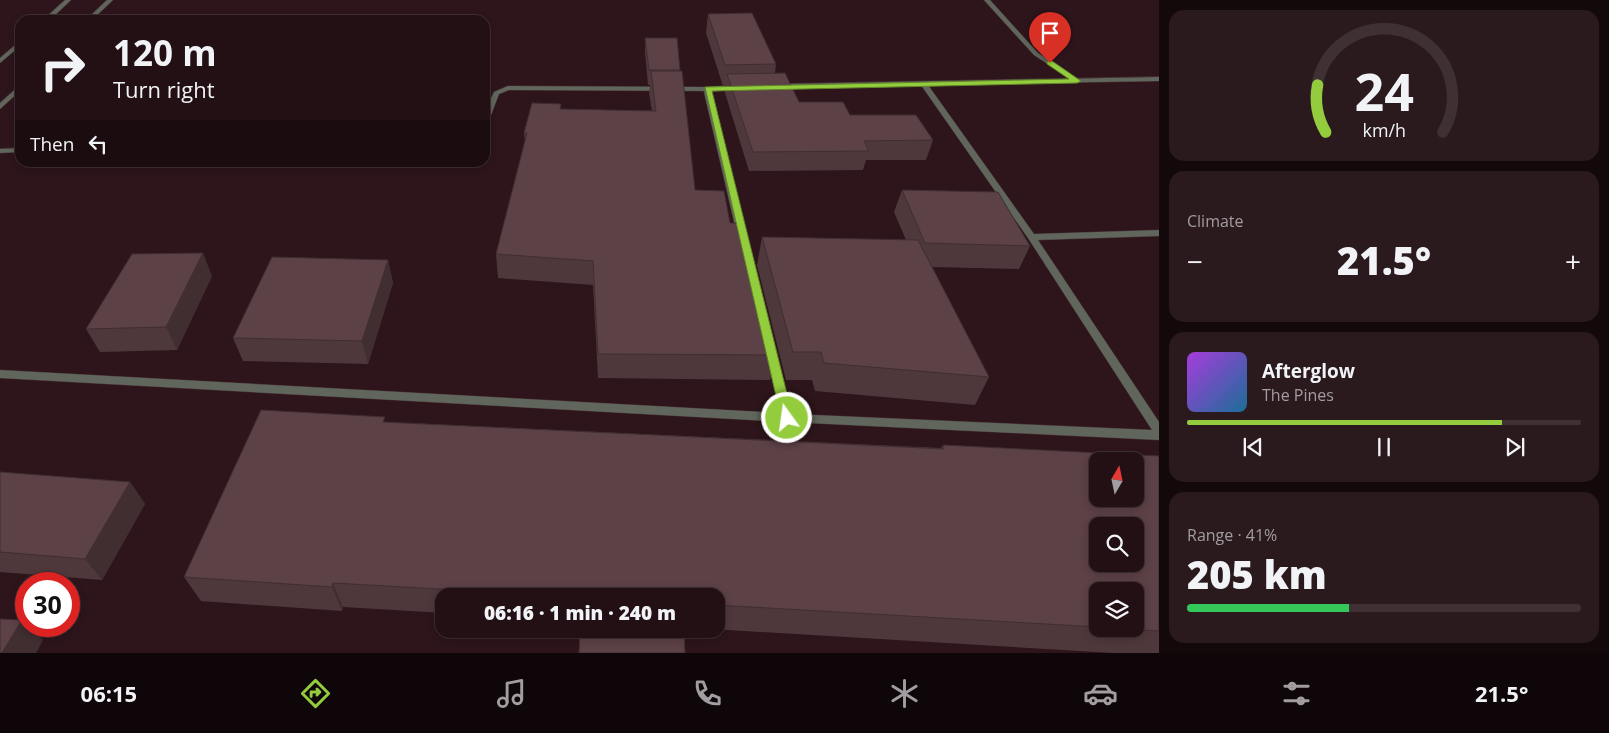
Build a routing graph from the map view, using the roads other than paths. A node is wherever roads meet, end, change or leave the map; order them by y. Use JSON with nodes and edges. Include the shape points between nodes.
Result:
{"nodes":[{"id":1,"x":68,"y":0,"type":"edge"},
{"id":2,"x":110,"y":0,"type":"edge"},
{"id":3,"x":987,"y":0,"type":"edge"},
{"id":4,"x":52,"y":15,"type":"edge"},
{"id":5,"x":94,"y":15,"type":"edge"},
{"id":6,"x":15,"y":48,"type":"edge"},
{"id":7,"x":0,"y":61,"type":"edge"},
{"id":8,"x":1159,"y":79,"type":"edge"},
{"id":9,"x":1077,"y":81,"type":"junction"},
{"id":10,"x":923,"y":83,"type":"junction"},
{"id":11,"x":744,"y":87,"type":"edge"},
{"id":12,"x":774,"y":87,"type":"edge"},
{"id":13,"x":708,"y":89,"type":"junction"},
{"id":14,"x":15,"y":92,"type":"edge"},
{"id":15,"x":0,"y":107,"type":"edge"},
{"id":16,"x":490,"y":108,"type":"edge"},
{"id":17,"x":15,"y":150,"type":"edge"},
{"id":18,"x":0,"y":151,"type":"edge"},
{"id":19,"x":1159,"y":233,"type":"edge"},
{"id":20,"x":1032,"y":238,"type":"junction"},
{"id":21,"x":750,"y":266,"type":"edge"},
{"id":22,"x":768,"y":342,"type":"edge"},
{"id":23,"x":0,"y":374,"type":"edge"},
{"id":24,"x":787,"y":418,"type":"junction"},
{"id":25,"x":1159,"y":433,"type":"edge"}],
"edges":[{"from":1,"to":4,"type":"street"},
{"from":2,"to":5,"type":"street"},
{"from":3,"to":9,"type":"street","via":[[1036,54]]},
{"from":6,"to":7,"type":"street"},
{"from":8,"to":9,"type":"street"},
{"from":9,"to":10,"type":"street"},
{"from":10,"to":12,"type":"street"},
{"from":10,"to":20,"type":"street"},
{"from":11,"to":13,"type":"street"},
{"from":13,"to":16,"type":"street","via":[[508,88],[496,93]]},
{"from":13,"to":21,"type":"street"},
{"from":14,"to":15,"type":"street"},
{"from":17,"to":18,"type":"street"},
{"from":19,"to":20,"type":"street"},
{"from":20,"to":25,"type":"street"},
{"from":22,"to":24,"type":"street"},
{"from":23,"to":24,"type":"street"},
{"from":24,"to":25,"type":"street"}]}
